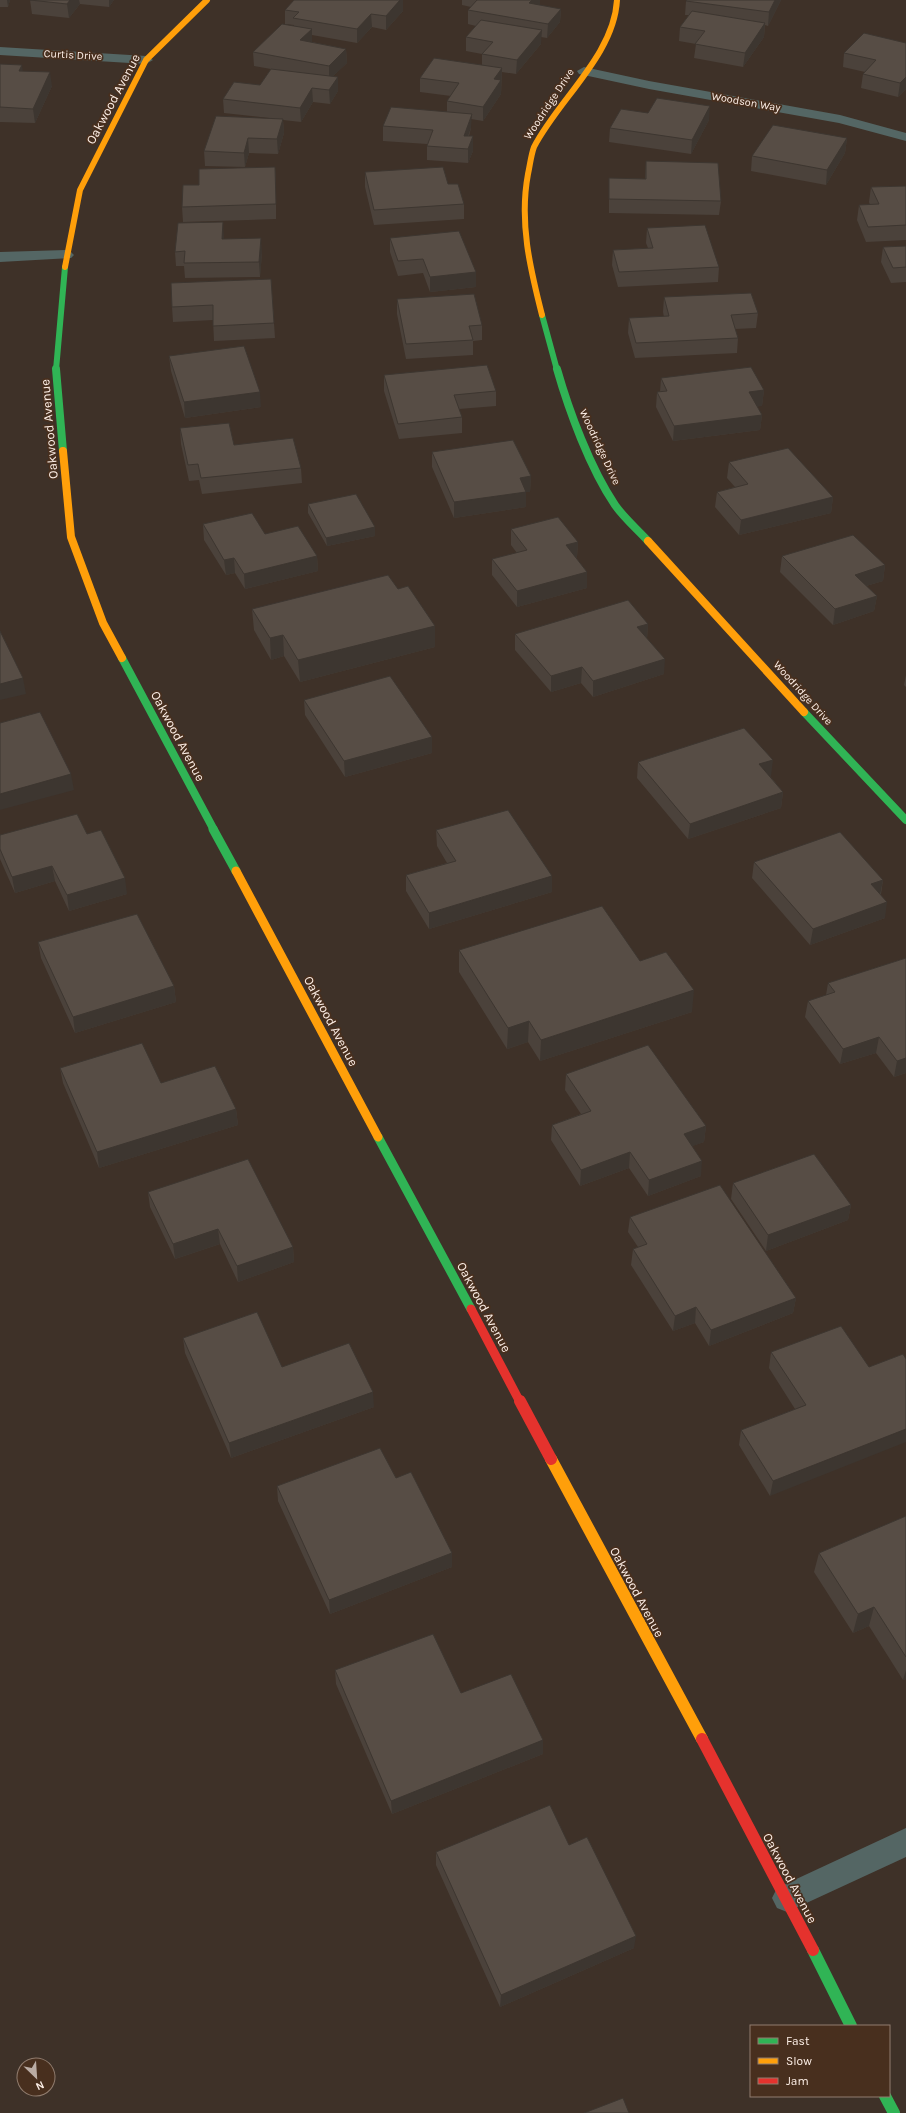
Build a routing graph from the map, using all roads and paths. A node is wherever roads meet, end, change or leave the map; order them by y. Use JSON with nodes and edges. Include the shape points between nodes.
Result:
{"nodes":[{"id":1,"x":207,"y":0,"type":"edge"},
{"id":2,"x":617,"y":0,"type":"edge"},
{"id":3,"x":0,"y":51,"type":"edge"},
{"id":4,"x":146,"y":60,"type":"junction"},
{"id":5,"x":584,"y":71,"type":"junction"},
{"id":6,"x":906,"y":137,"type":"edge"},
{"id":7,"x":66,"y":255,"type":"junction"},
{"id":8,"x":0,"y":257,"type":"edge"},
{"id":9,"x":906,"y":820,"type":"edge"},
{"id":10,"x":906,"y":1842,"type":"edge"},
{"id":11,"x":787,"y":1898,"type":"junction"},
{"id":12,"x":850,"y":2025,"type":"edge"},
{"id":13,"x":886,"y":2097,"type":"edge"},
{"id":14,"x":894,"y":2113,"type":"edge"}],
"edges":[{"from":1,"to":4,"type":"main road","name":"Oakwood Avenue"},
{"from":2,"to":5,"type":"main road","name":"Woodridge Drive","via":[[619,7],[605,41]]},
{"from":3,"to":4,"type":"street","name":"Curtis Drive"},
{"from":4,"to":7,"type":"main road","name":"Oakwood Avenue","via":[[80,190]]},
{"from":5,"to":6,"type":"street","name":"Woodson Way","via":[[840,119]]},
{"from":5,"to":9,"type":"main road","name":"Woodridge Drive","via":[[534,149],[526,183],[523,219],[530,269],[563,391],[589,456],[615,505]]},
{"from":7,"to":8,"type":"street"},
{"from":7,"to":11,"type":"main road","name":"Oakwood Avenue","via":[[56,371],[71,537],[103,623]]},
{"from":10,"to":11,"type":"street"},
{"from":11,"to":12,"type":"main road","name":"Oakwood Avenue"},
{"from":13,"to":14,"type":"main road"}]}
